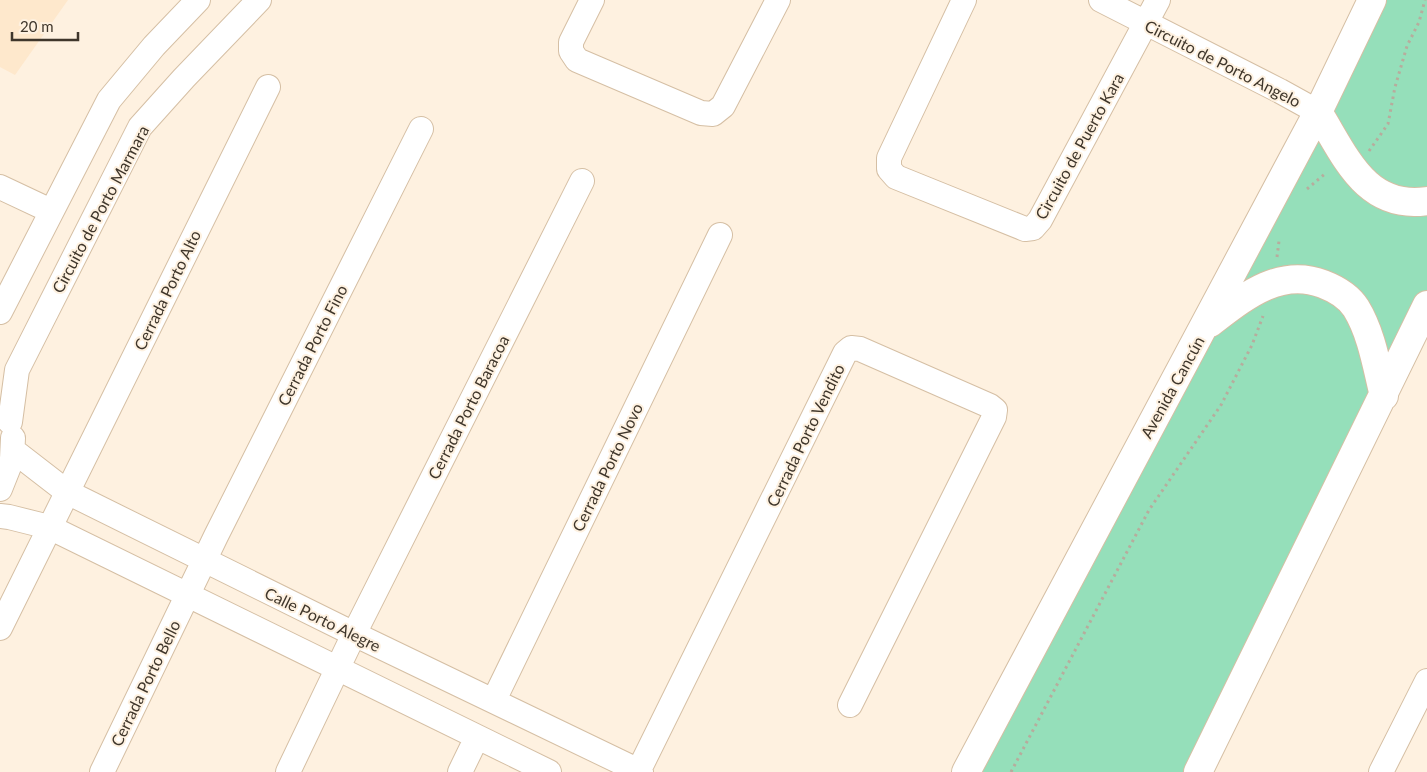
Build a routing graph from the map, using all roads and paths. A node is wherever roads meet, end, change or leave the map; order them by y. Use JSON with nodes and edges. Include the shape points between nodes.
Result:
{"nodes":[{"id":1,"x":198,"y":0,"type":"edge"},
{"id":2,"x":259,"y":0,"type":"edge"},
{"id":3,"x":592,"y":0,"type":"edge"},
{"id":4,"x":778,"y":0,"type":"edge"},
{"id":5,"x":964,"y":0,"type":"edge"},
{"id":6,"x":1101,"y":0,"type":"edge"},
{"id":7,"x":1158,"y":0,"type":"edge"},
{"id":8,"x":1372,"y":0,"type":"edge"},
{"id":9,"x":1425,"y":0,"type":"edge"},
{"id":10,"x":1146,"y":23,"type":"junction"},
{"id":11,"x":268,"y":87,"type":"dead end"},
{"id":12,"x":1318,"y":112,"type":"junction"},
{"id":13,"x":421,"y":129,"type":"dead end"},
{"id":14,"x":1350,"y":164,"type":"junction"},
{"id":15,"x":582,"y":181,"type":"dead end"},
{"id":16,"x":0,"y":187,"type":"edge"},
{"id":17,"x":1304,"y":192,"type":"dead end"},
{"id":18,"x":1427,"y":201,"type":"edge"},
{"id":19,"x":51,"y":211,"type":"junction"},
{"id":20,"x":720,"y":235,"type":"dead end"},
{"id":21,"x":1282,"y":235,"type":"dead end"},
{"id":22,"x":1275,"y":282,"type":"junction"},
{"id":23,"x":1427,"y":305,"type":"edge"},
{"id":24,"x":0,"y":312,"type":"edge"},
{"id":25,"x":1204,"y":328,"type":"junction"},
{"id":26,"x":1384,"y":396,"type":"junction"},
{"id":27,"x":5,"y":414,"type":"edge"},
{"id":28,"x":14,"y":451,"type":"junction"},
{"id":29,"x":0,"y":489,"type":"edge"},
{"id":30,"x":67,"y":492,"type":"junction"},
{"id":31,"x":0,"y":516,"type":"edge"},
{"id":32,"x":49,"y":527,"type":"junction"},
{"id":33,"x":204,"y":561,"type":"junction"},
{"id":34,"x":187,"y":594,"type":"junction"},
{"id":35,"x":0,"y":628,"type":"edge"},
{"id":36,"x":354,"y":634,"type":"junction"},
{"id":37,"x":338,"y":668,"type":"junction"},
{"id":38,"x":1427,"y":681,"type":"edge"},
{"id":39,"x":494,"y":700,"type":"junction"},
{"id":40,"x":850,"y":705,"type":"dead end"},
{"id":41,"x":477,"y":737,"type":"junction"},
{"id":42,"x":102,"y":772,"type":"edge"},
{"id":43,"x":288,"y":772,"type":"edge"},
{"id":44,"x":460,"y":772,"type":"edge"},
{"id":45,"x":549,"y":772,"type":"edge"},
{"id":46,"x":639,"y":772,"type":"edge"},
{"id":47,"x":966,"y":772,"type":"edge"},
{"id":48,"x":1011,"y":772,"type":"edge"},
{"id":49,"x":1198,"y":772,"type":"edge"},
{"id":50,"x":1381,"y":772,"type":"edge"}],
"edges":[{"from":1,"to":19,"type":"street","via":[[109,100]]},
{"from":2,"to":27,"type":"street","name":"Circuito de Porto Marmara","via":[[140,127],[17,370]]},
{"from":3,"to":4,"type":"street","via":[[571,42],[571,51],[577,60],[702,113],[713,114],[723,106]]},
{"from":5,"to":10,"type":"street","name":"Circuito de Puerto Kara","via":[[889,158],[889,169],[896,177],[1025,229],[1033,228],[1040,220]]},
{"from":6,"to":10,"type":"street","name":"Circuito de Porto Angelo"},
{"from":7,"to":10,"type":"street","name":"Circuito de Puerto Kara"},
{"from":8,"to":12,"type":"main road","name":"Avenida Cancún"},
{"from":9,"to":14,"type":"path","via":[[1407,46],[1388,124],[1372,149]]},
{"from":10,"to":12,"type":"street","name":"Circuito de Porto Angelo"},
{"from":11,"to":30,"type":"street","name":"Cerrada Porto Alto"},
{"from":12,"to":14,"type":"main road"},
{"from":12,"to":25,"type":"main road","name":"Avenida Cancún"},
{"from":13,"to":33,"type":"street","name":"Cerrada Porto Fino"},
{"from":14,"to":17,"type":"path","via":[[1323,174]]},
{"from":14,"to":18,"type":"main road","via":[[1360,179],[1377,193],[1402,201]]},
{"from":15,"to":36,"type":"street","name":"Cerrada Porto Baracoa"},
{"from":16,"to":19,"type":"street"},
{"from":19,"to":24,"type":"street"},
{"from":20,"to":39,"type":"street","name":"Cerrada Porto Novo"},
{"from":21,"to":22,"type":"path","via":[[1278,243]]},
{"from":22,"to":25,"type":"main road","via":[[1257,290]]},
{"from":22,"to":26,"type":"main road","via":[[1314,280],[1348,298],[1361,316]]},
{"from":22,"to":48,"type":"path","via":[[1252,345],[1221,405],[1149,510]]},
{"from":23,"to":26,"type":"main road"},
{"from":25,"to":47,"type":"main road","name":"Avenida Cancún"},
{"from":26,"to":49,"type":"main road"},
{"from":27,"to":28,"type":"street","name":"Circuito de Porto Marmara","via":[[14,439]]},
{"from":28,"to":29,"type":"street","name":"Circuito de Porto Marmara"},
{"from":28,"to":30,"type":"street","name":"Calle Porto Alegre"},
{"from":30,"to":32,"type":"street","name":"Cerrada Porto Alto"},
{"from":30,"to":33,"type":"street","name":"Calle Porto Alegre"},
{"from":31,"to":32,"type":"street"},
{"from":32,"to":34,"type":"street"},
{"from":32,"to":35,"type":"street","name":"Cerrada Porto Alto"},
{"from":33,"to":34,"type":"street","name":"Cerrada Porto Fino"},
{"from":33,"to":36,"type":"street","name":"Calle Porto Alegre"},
{"from":34,"to":37,"type":"street"},
{"from":34,"to":42,"type":"street","name":"Cerrada Porto Bello"},
{"from":36,"to":37,"type":"street","name":"Cerrada Porto Baracoa"},
{"from":36,"to":39,"type":"street","name":"Calle Porto Alegre"},
{"from":37,"to":41,"type":"street"},
{"from":37,"to":43,"type":"street","name":"Cerrada Porto Baracoa"},
{"from":38,"to":50,"type":"street"},
{"from":39,"to":46,"type":"street","name":"Calle Porto Alegre"},
{"from":40,"to":46,"type":"street","name":"Cerrada Porto Vendito","via":[[994,418],[995,410],[860,349],[851,348],[845,353]]},
{"from":41,"to":44,"type":"street"},
{"from":41,"to":45,"type":"street"}]}
